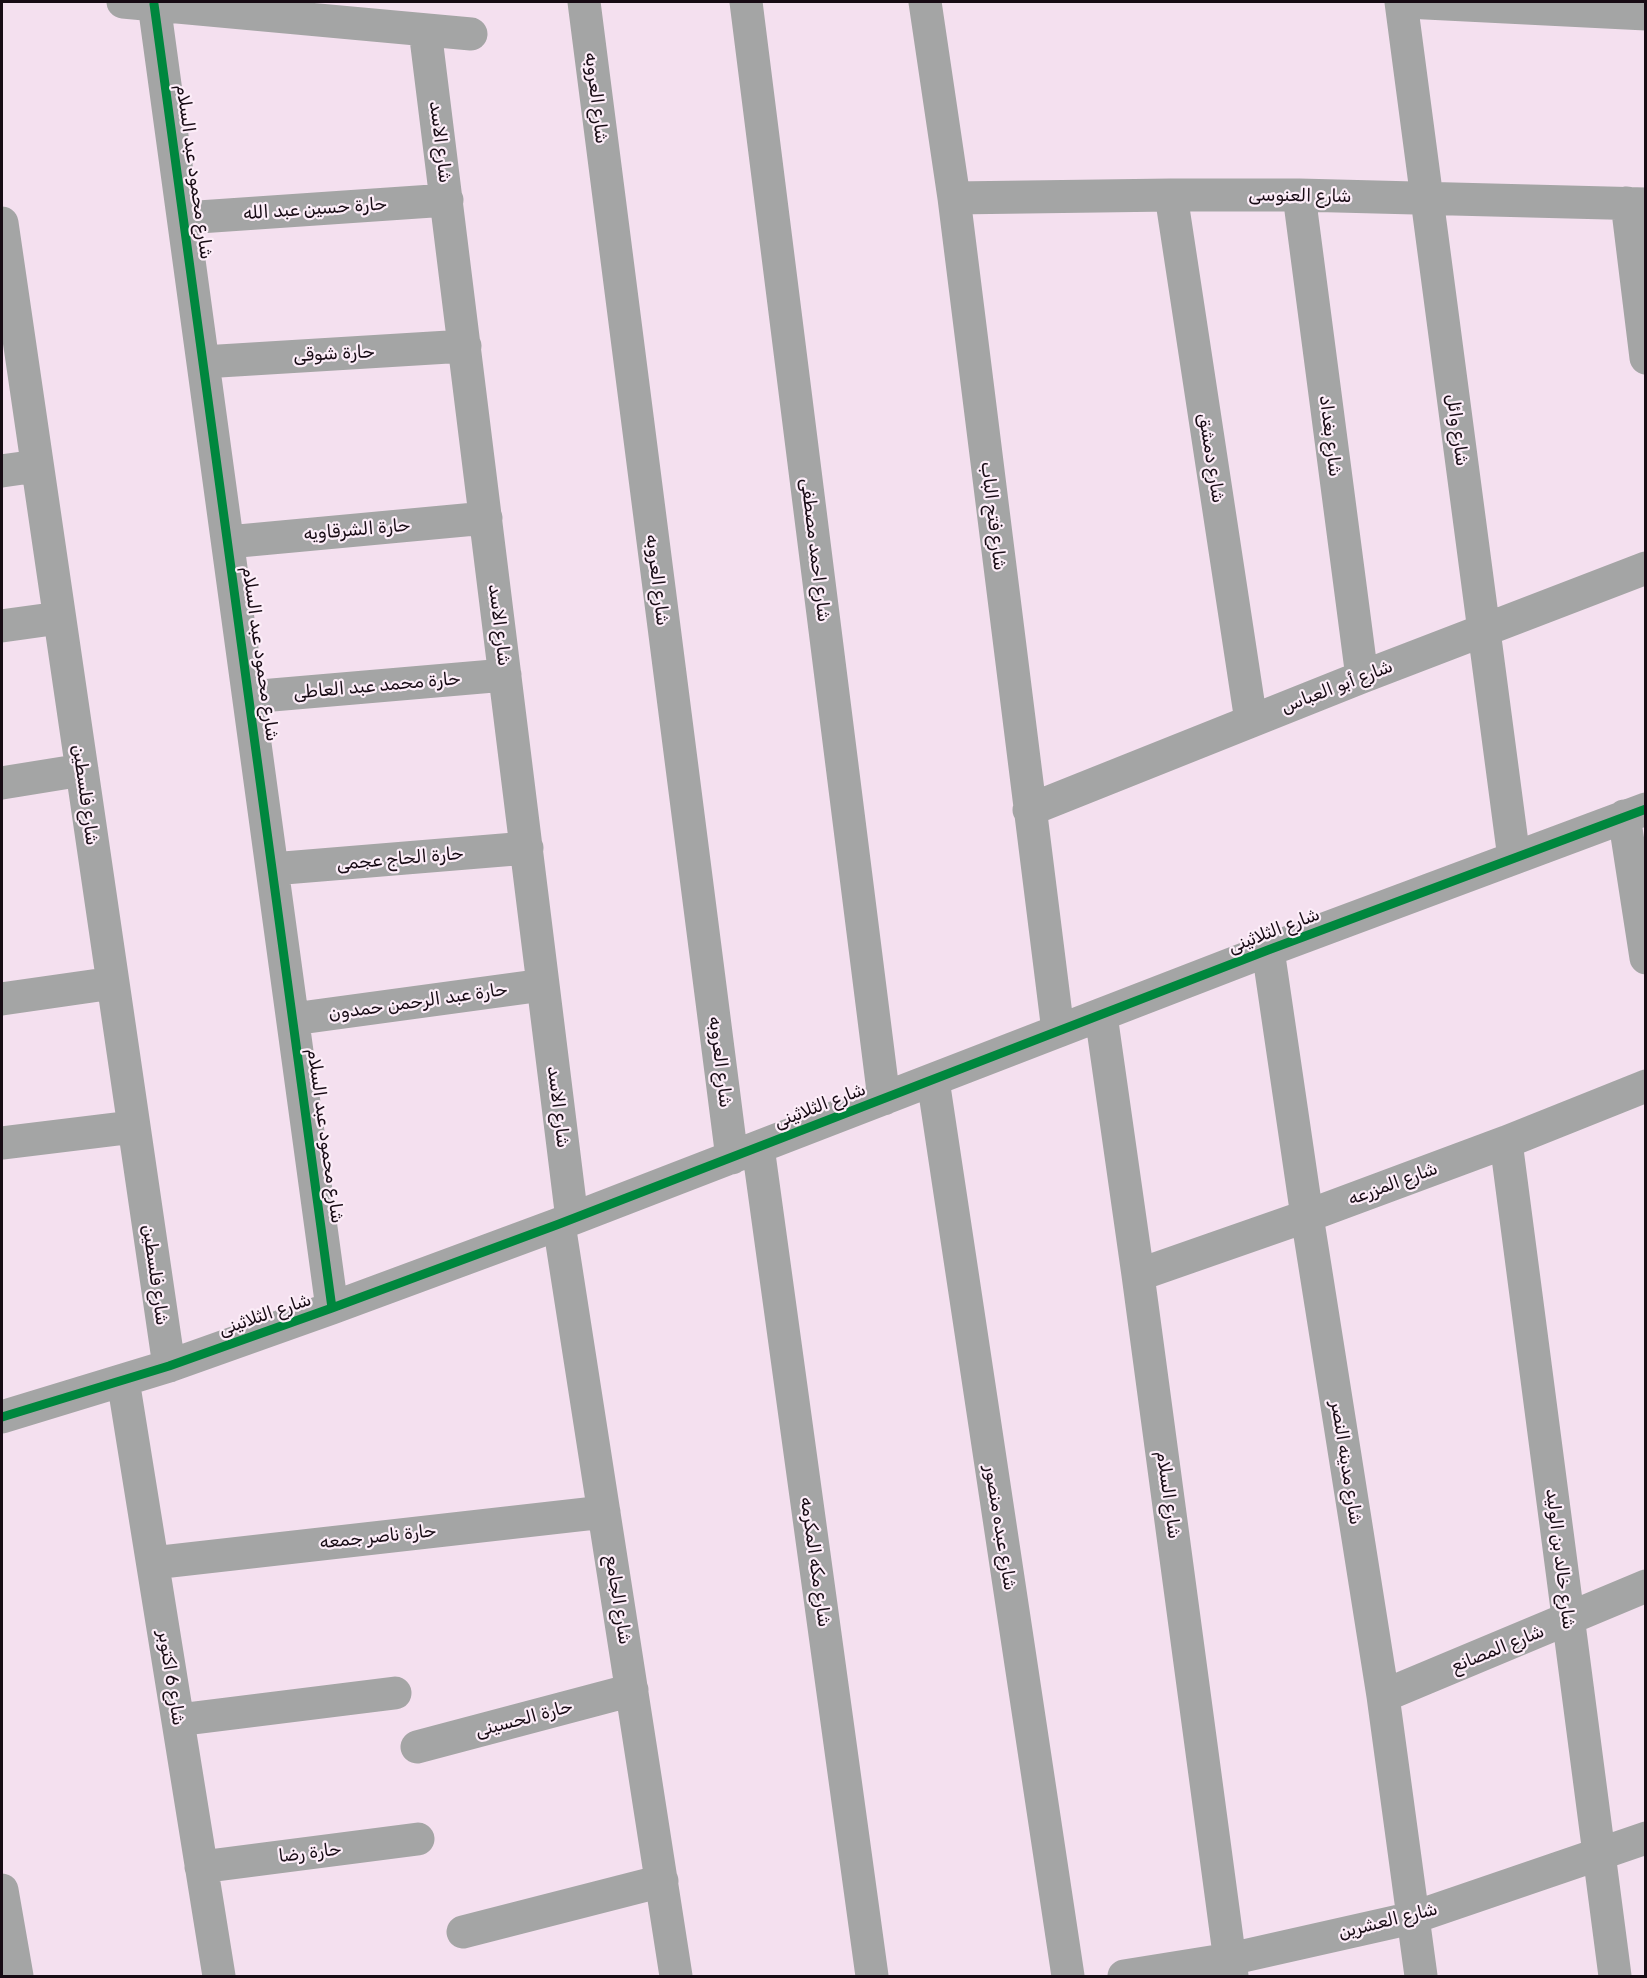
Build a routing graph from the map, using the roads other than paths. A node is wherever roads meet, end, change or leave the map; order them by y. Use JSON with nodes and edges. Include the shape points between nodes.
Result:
{"nodes":[{"id":1,"x":584,"y":2,"type":"edge"},
{"id":2,"x":746,"y":2,"type":"edge"},
{"id":3,"x":925,"y":2,"type":"edge"},
{"id":4,"x":1401,"y":2,"type":"edge"},
{"id":5,"x":1406,"y":2,"type":"edge"},
{"id":6,"x":138,"y":3,"type":"edge"},
{"id":7,"x":1508,"y":4,"type":"edge"},
{"id":8,"x":361,"y":13,"type":"edge"},
{"id":9,"x":1646,"y":14,"type":"edge"},
{"id":10,"x":425,"y":30,"type":"junction"},
{"id":11,"x":471,"y":34,"type":"dead end"},
{"id":12,"x":1171,"y":195,"type":"junction"},
{"id":13,"x":1299,"y":195,"type":"junction"},
{"id":14,"x":1427,"y":197,"type":"junction"},
{"id":15,"x":954,"y":198,"type":"junction"},
{"id":16,"x":447,"y":200,"type":"junction"},
{"id":17,"x":1636,"y":203,"type":"edge"},
{"id":18,"x":184,"y":218,"type":"junction"},
{"id":19,"x":2,"y":223,"type":"edge"},
{"id":20,"x":465,"y":346,"type":"junction"},
{"id":21,"x":1646,"y":358,"type":"edge"},
{"id":22,"x":203,"y":362,"type":"junction"},
{"id":23,"x":12,"y":369,"type":"edge"},
{"id":24,"x":37,"y":466,"type":"junction"},
{"id":25,"x":2,"y":471,"type":"edge"},
{"id":26,"x":486,"y":518,"type":"junction"},
{"id":27,"x":228,"y":542,"type":"junction"},
{"id":28,"x":1646,"y":568,"type":"edge"},
{"id":29,"x":59,"y":618,"type":"junction"},
{"id":30,"x":2,"y":626,"type":"edge"},
{"id":31,"x":1484,"y":631,"type":"junction"},
{"id":32,"x":506,"y":675,"type":"junction"},
{"id":33,"x":1362,"y":677,"type":"junction"},
{"id":34,"x":249,"y":696,"type":"junction"},
{"id":35,"x":1251,"y":721,"type":"junction"},
{"id":36,"x":82,"y":770,"type":"junction"},
{"id":37,"x":2,"y":783,"type":"edge"},
{"id":38,"x":1029,"y":810,"type":"junction"},
{"id":39,"x":1635,"y":813,"type":"edge"},
{"id":40,"x":527,"y":848,"type":"junction"},
{"id":41,"x":1514,"y":858,"type":"junction"},
{"id":42,"x":272,"y":869,"type":"junction"},
{"id":43,"x":1268,"y":950,"type":"junction"},
{"id":44,"x":1646,"y":958,"type":"edge"},
{"id":45,"x":112,"y":983,"type":"junction"},
{"id":46,"x":543,"y":985,"type":"junction"},
{"id":47,"x":2,"y":999,"type":"edge"},
{"id":48,"x":1101,"y":1015,"type":"junction"},
{"id":49,"x":293,"y":1019,"type":"junction"},
{"id":50,"x":1058,"y":1031,"type":"junction"},
{"id":51,"x":933,"y":1080,"type":"junction"},
{"id":52,"x":1646,"y":1086,"type":"edge"},
{"id":53,"x":884,"y":1099,"type":"junction"},
{"id":54,"x":133,"y":1127,"type":"junction"},
{"id":55,"x":1506,"y":1142,"type":"junction"},
{"id":56,"x":2,"y":1143,"type":"edge"},
{"id":57,"x":745,"y":1153,"type":"junction"},
{"id":58,"x":1307,"y":1216,"type":"junction"},
{"id":59,"x":566,"y":1222,"type":"junction"},
{"id":60,"x":1138,"y":1275,"type":"junction"},
{"id":61,"x":332,"y":1308,"type":"junction"},
{"id":62,"x":169,"y":1366,"type":"junction"},
{"id":63,"x":123,"y":1380,"type":"junction"},
{"id":64,"x":2,"y":1417,"type":"edge"},
{"id":65,"x":604,"y":1512,"type":"junction"},
{"id":66,"x":153,"y":1563,"type":"junction"},
{"id":67,"x":1646,"y":1586,"type":"edge"},
{"id":68,"x":1568,"y":1620,"type":"junction"},
{"id":69,"x":632,"y":1690,"type":"junction"},
{"id":70,"x":395,"y":1693,"type":"dead end"},
{"id":71,"x":1383,"y":1696,"type":"junction"},
{"id":72,"x":178,"y":1720,"type":"junction"},
{"id":73,"x":417,"y":1747,"type":"dead end"},
{"id":74,"x":1646,"y":1838,"type":"edge"},
{"id":75,"x":418,"y":1839,"type":"dead end"},
{"id":76,"x":1599,"y":1855,"type":"junction"},
{"id":77,"x":201,"y":1867,"type":"junction"},
{"id":78,"x":662,"y":1881,"type":"junction"},
{"id":79,"x":2,"y":1890,"type":"edge"},
{"id":80,"x":1412,"y":1918,"type":"junction"},
{"id":81,"x":463,"y":1932,"type":"dead end"},
{"id":82,"x":1231,"y":1968,"type":"edge"},
{"id":83,"x":17,"y":1977,"type":"edge"},
{"id":84,"x":219,"y":1977,"type":"edge"},
{"id":85,"x":676,"y":1977,"type":"edge"},
{"id":86,"x":872,"y":1977,"type":"edge"},
{"id":87,"x":1068,"y":1977,"type":"edge"},
{"id":88,"x":1124,"y":1977,"type":"edge"},
{"id":89,"x":1421,"y":1977,"type":"edge"},
{"id":90,"x":1615,"y":1977,"type":"edge"}],
"edges":[{"from":1,"to":57,"type":"street","name":"شارع العروبه"},
{"from":2,"to":53,"type":"street","name":"شارع احمد مصطفى"},
{"from":3,"to":15,"type":"street","name":"شارع فتح الباب"},
{"from":4,"to":14,"type":"street","name":"شارع وائل"},
{"from":5,"to":7,"type":"street"},
{"from":6,"to":8,"type":"street"},
{"from":6,"to":18,"type":"street","name":"شارع محمود عبد السلام"},
{"from":7,"to":9,"type":"street"},
{"from":8,"to":10,"type":"street"},
{"from":10,"to":11,"type":"street"},
{"from":10,"to":16,"type":"street","name":"شارع الاسد"},
{"from":12,"to":13,"type":"street","name":"شارع العنوسى"},
{"from":12,"to":15,"type":"street","name":"شارع العنوسى"},
{"from":12,"to":35,"type":"street","name":"شارع دمشق"},
{"from":13,"to":14,"type":"street","name":"شارع العنوسى"},
{"from":13,"to":33,"type":"street","name":"شارع بغداد"},
{"from":14,"to":17,"type":"street","name":"شارع العنوسى"},
{"from":14,"to":31,"type":"street","name":"شارع وائل"},
{"from":15,"to":38,"type":"street","name":"شارع فتح الباب"},
{"from":16,"to":18,"type":"street","name":"حارة حسين عبد الله"},
{"from":16,"to":20,"type":"street","name":"شارع الاسد"},
{"from":17,"to":21,"type":"street"},
{"from":18,"to":22,"type":"street","name":"شارع محمود عبد السلام"},
{"from":19,"to":23,"type":"street","name":"شارع فلسطين"},
{"from":20,"to":22,"type":"street","name":"حارة شوقى"},
{"from":20,"to":26,"type":"street","name":"شارع الاسد"},
{"from":22,"to":27,"type":"street","name":"شارع محمود عبد السلام"},
{"from":23,"to":24,"type":"street","name":"شارع فلسطين"},
{"from":24,"to":25,"type":"street"},
{"from":24,"to":29,"type":"street","name":"شارع فلسطين"},
{"from":26,"to":27,"type":"street","name":"حارة الشرقاويه"},
{"from":26,"to":32,"type":"street","name":"شارع الاسد"},
{"from":27,"to":34,"type":"street","name":"شارع محمود عبد السلام"},
{"from":28,"to":31,"type":"street","name":"شارع أبو العباس"},
{"from":29,"to":30,"type":"street"},
{"from":29,"to":36,"type":"street","name":"شارع فلسطين"},
{"from":31,"to":33,"type":"street","name":"شارع أبو العباس"},
{"from":31,"to":41,"type":"street","name":"شارع وائل"},
{"from":32,"to":34,"type":"street","name":"حارة محمد عبد العاطى"},
{"from":32,"to":40,"type":"street","name":"شارع الاسد"},
{"from":33,"to":35,"type":"street","name":"شارع أبو العباس"},
{"from":34,"to":42,"type":"street","name":"شارع محمود عبد السلام"},
{"from":35,"to":38,"type":"street","name":"شارع أبو العباس"},
{"from":36,"to":37,"type":"street"},
{"from":36,"to":45,"type":"street","name":"شارع فلسطين"},
{"from":38,"to":50,"type":"street","name":"شارع فتح الباب"},
{"from":39,"to":41,"type":"street","name":"شارع الثلاثينى"},
{"from":39,"to":44,"type":"street"},
{"from":40,"to":42,"type":"street","name":"حارة الحاج عجمى"},
{"from":40,"to":46,"type":"street","name":"شارع الاسد"},
{"from":41,"to":43,"type":"street","name":"شارع الثلاثينى"},
{"from":42,"to":49,"type":"street","name":"شارع محمود عبد السلام"},
{"from":43,"to":48,"type":"street","name":"شارع الثلاثينى"},
{"from":43,"to":58,"type":"street","name":"شارع مدينه النصر"},
{"from":45,"to":47,"type":"street"},
{"from":45,"to":54,"type":"street","name":"شارع فلسطين"},
{"from":46,"to":49,"type":"street","name":"حارة عبد الرحمن حمدون"},
{"from":46,"to":59,"type":"street","name":"شارع الاسد"},
{"from":48,"to":50,"type":"street","name":"شارع الثلاثينى"},
{"from":48,"to":60,"type":"street","name":"شارع السلام"},
{"from":49,"to":61,"type":"street","name":"شارع محمود عبد السلام"},
{"from":50,"to":51,"type":"street","name":"شارع الثلاثينى"},
{"from":51,"to":53,"type":"street","name":"شارع الثلاثينى"},
{"from":51,"to":87,"type":"street","name":"شارع عبده منصور"},
{"from":52,"to":55,"type":"street","name":"شارع المزرعه"},
{"from":53,"to":57,"type":"street","name":"شارع الثلاثينى"},
{"from":54,"to":56,"type":"street"},
{"from":54,"to":62,"type":"street","name":"شارع فلسطين"},
{"from":55,"to":58,"type":"street","name":"شارع المزرعه"},
{"from":55,"to":68,"type":"street","name":"شارع خالد بن الوليد"},
{"from":57,"to":59,"type":"street","name":"شارع الثلاثينى"},
{"from":57,"to":86,"type":"street","name":"شارع مكه المكرمه"},
{"from":58,"to":60,"type":"street","name":"شارع المزرعه"},
{"from":58,"to":71,"type":"street","name":"شارع مدينه النصر"},
{"from":59,"to":61,"type":"street","name":"شارع الثلاثينى"},
{"from":59,"to":65,"type":"street","name":"شارع الجامع"},
{"from":60,"to":82,"type":"street","name":"شارع السلام"},
{"from":61,"to":62,"type":"street","name":"شارع الثلاثينى"},
{"from":62,"to":63,"type":"street","name":"شارع الثلاثينى"},
{"from":63,"to":64,"type":"street","name":"شارع الثلاثينى"},
{"from":63,"to":66,"type":"street","name":"شارع 6 اكتوبر"},
{"from":65,"to":66,"type":"street","name":"حارة ناصر جمعه"},
{"from":65,"to":69,"type":"street","name":"شارع الجامع"},
{"from":66,"to":72,"type":"street","name":"شارع 6 اكتوبر"},
{"from":67,"to":68,"type":"street","name":"شارع المصانع"},
{"from":68,"to":71,"type":"street","name":"شارع المصانع"},
{"from":68,"to":76,"type":"street","name":"شارع خالد بن الوليد"},
{"from":69,"to":73,"type":"street","name":"حارة الحسينى"},
{"from":69,"to":78,"type":"street","name":"شارع الجامع"},
{"from":70,"to":72,"type":"street"},
{"from":71,"to":80,"type":"street","name":"شارع مدينه النصر"},
{"from":72,"to":77,"type":"street","name":"شارع 6 اكتوبر"},
{"from":74,"to":76,"type":"street","name":"شارع العشرين"},
{"from":75,"to":77,"type":"street","name":"حارة رضا"},
{"from":76,"to":80,"type":"street","name":"شارع العشرين"},
{"from":76,"to":90,"type":"street","name":"شارع خالد بن الوليد"},
{"from":77,"to":84,"type":"street","name":"شارع 6 اكتوبر"},
{"from":78,"to":81,"type":"street"},
{"from":78,"to":85,"type":"street","name":"شارع الجامع"},
{"from":79,"to":83,"type":"street"},
{"from":80,"to":82,"type":"street","name":"شارع العشرين"},
{"from":80,"to":89,"type":"street","name":"شارع مدينه النصر"},
{"from":82,"to":88,"type":"street","name":"شارع العشرين"}]}
